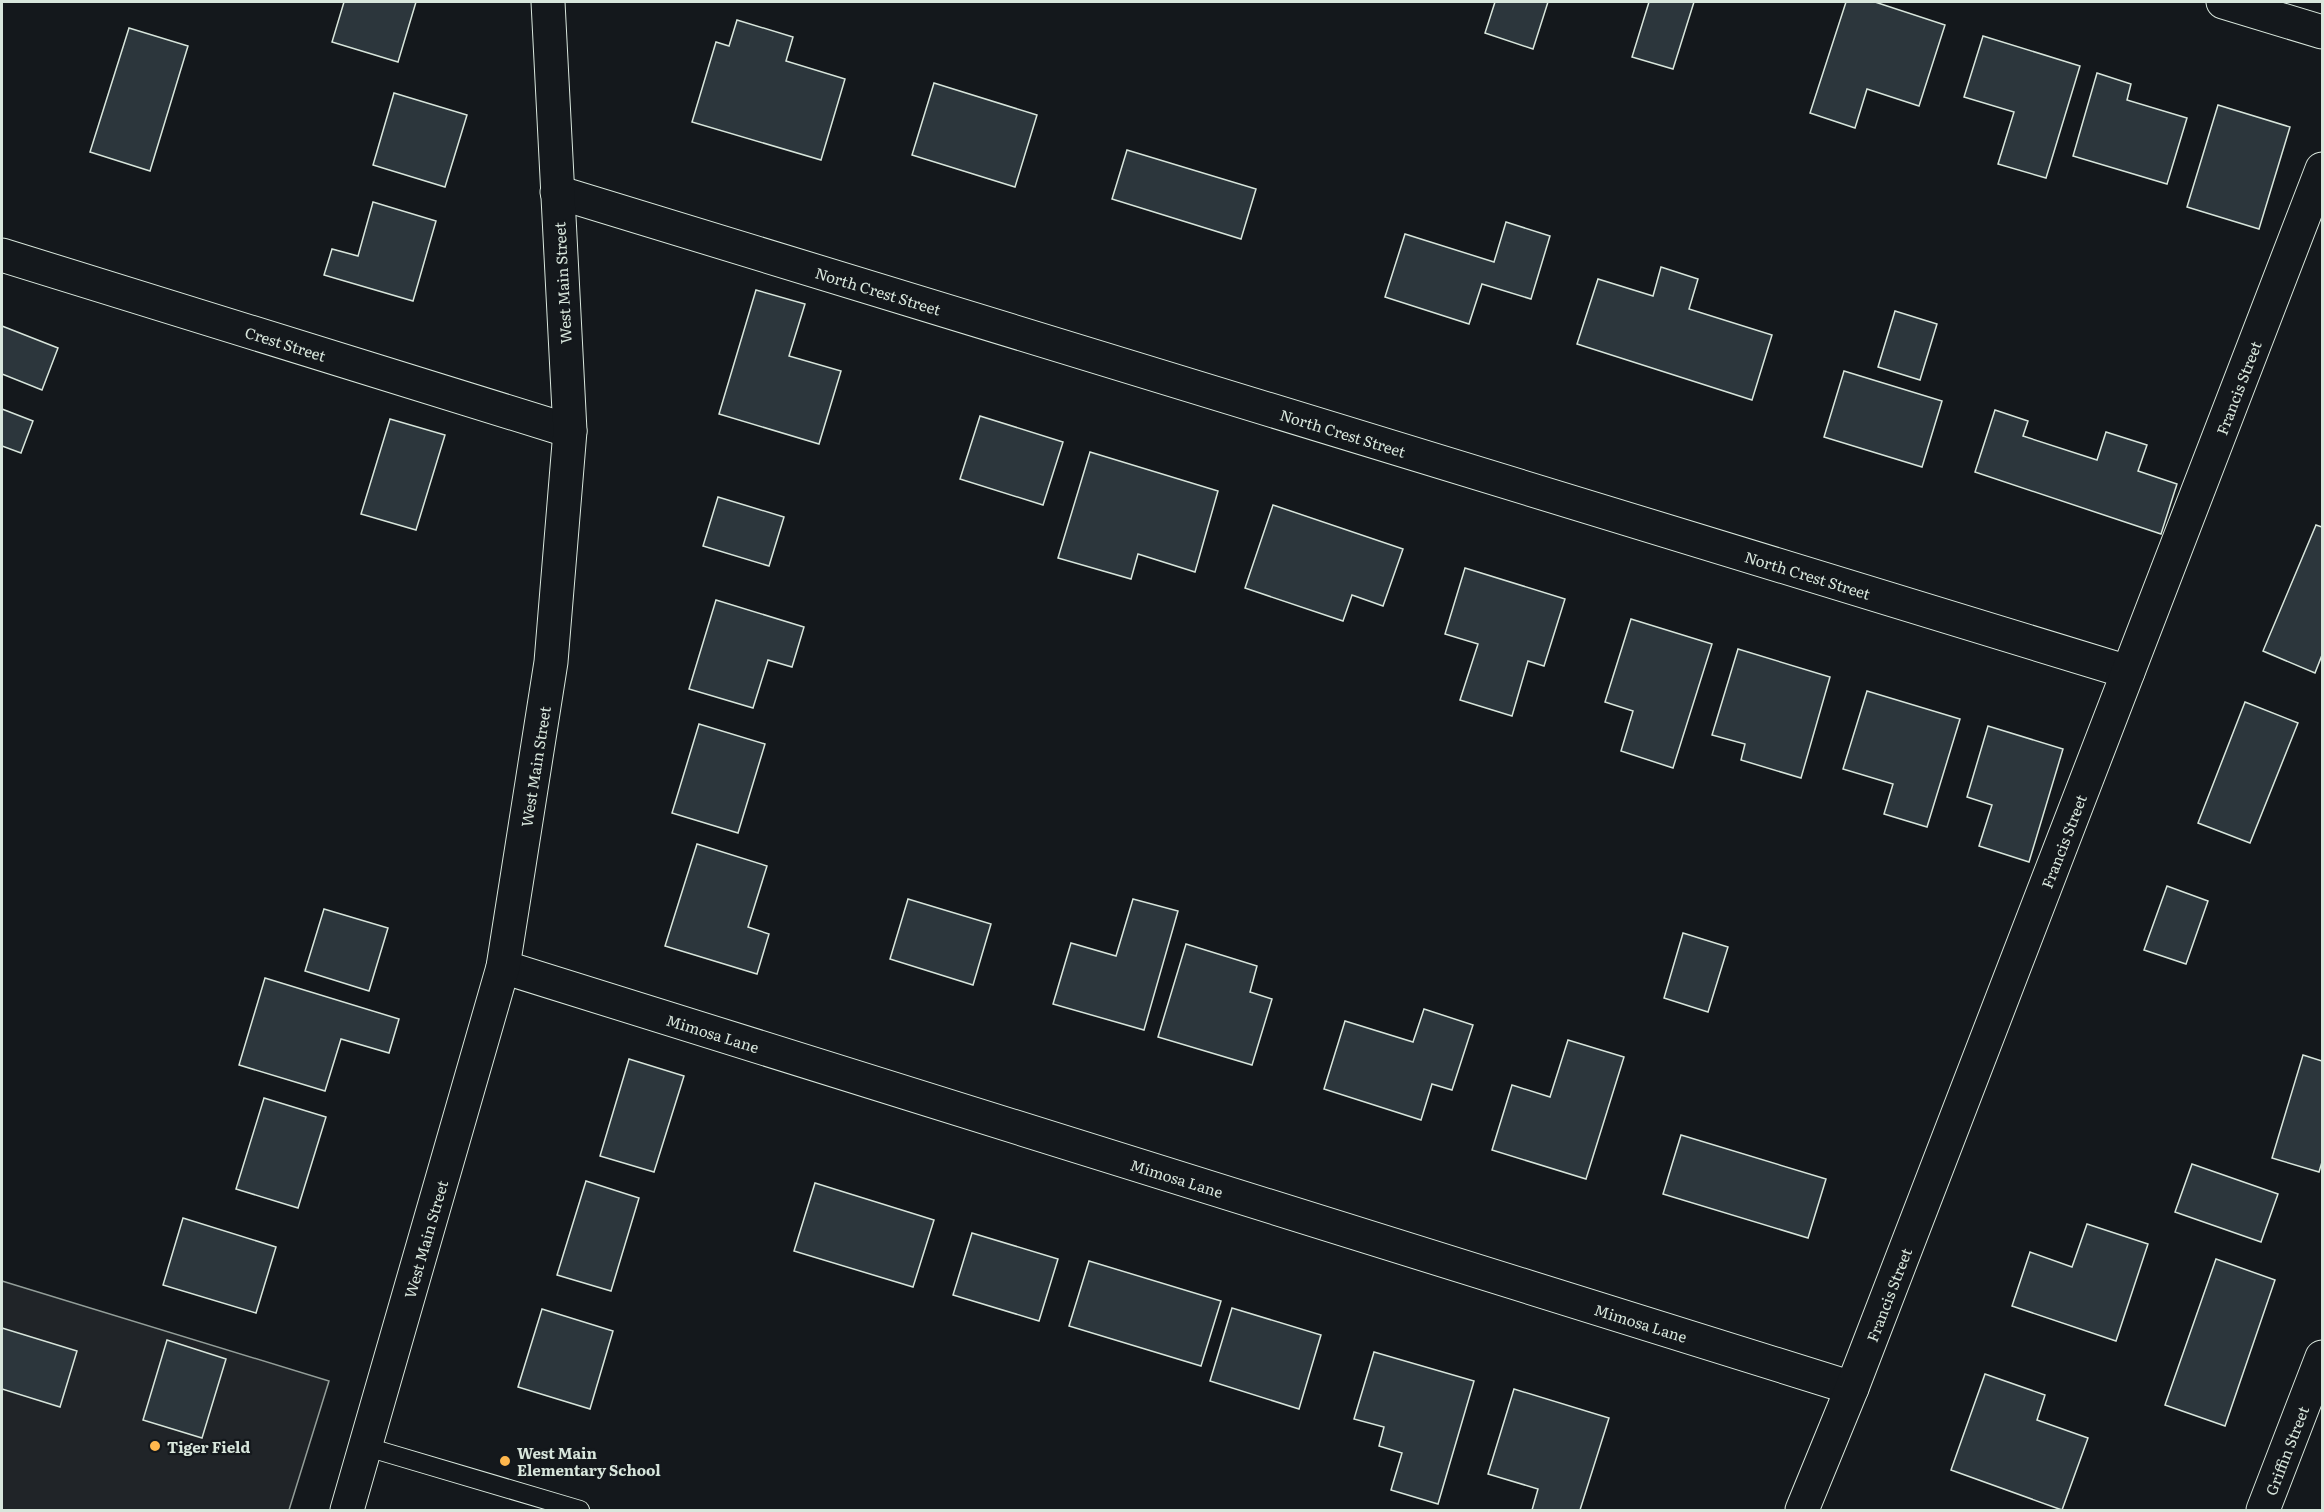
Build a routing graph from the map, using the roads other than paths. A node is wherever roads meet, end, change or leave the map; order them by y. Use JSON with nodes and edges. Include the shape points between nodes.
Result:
{"nodes":[{"id":1,"x":548,"y":2,"type":"edge"},
{"id":2,"x":2223,"y":2,"type":"edge"},
{"id":3,"x":2322,"y":32,"type":"edge"},
{"id":4,"x":2322,"y":169,"type":"edge"},
{"id":5,"x":557,"y":192,"type":"junction"},
{"id":6,"x":2,"y":255,"type":"edge"},
{"id":7,"x":570,"y":431,"type":"junction"},
{"id":8,"x":2128,"y":672,"type":"junction"},
{"id":9,"x":503,"y":967,"type":"junction"},
{"id":10,"x":2322,"y":1357,"type":"edge"},
{"id":11,"x":1852,"y":1388,"type":"junction"},
{"id":12,"x":367,"y":1447,"type":"junction"},
{"id":13,"x":347,"y":1510,"type":"edge"},
{"id":14,"x":580,"y":1510,"type":"edge"},
{"id":15,"x":1802,"y":1510,"type":"edge"},
{"id":16,"x":2263,"y":1510,"type":"edge"}],
"edges":[{"from":1,"to":5,"type":"street","name":"West Main Street"},
{"from":2,"to":3,"type":"street"},
{"from":4,"to":8,"type":"street","name":"Francis Street"},
{"from":5,"to":7,"type":"street","name":"West Main Street"},
{"from":5,"to":8,"type":"street","name":"North Crest Street"},
{"from":6,"to":7,"type":"street","name":"Crest Street"},
{"from":7,"to":9,"type":"street","name":"West Main Street","via":[[551,662]]},
{"from":8,"to":11,"type":"street","name":"Francis Street"},
{"from":9,"to":11,"type":"street","name":"Mimosa Lane"},
{"from":9,"to":12,"type":"street","name":"West Main Street"},
{"from":10,"to":16,"type":"street","name":"Griffin Street"},
{"from":11,"to":15,"type":"street","name":"Francis Street"},
{"from":12,"to":13,"type":"street","name":"West Main Street"},
{"from":12,"to":14,"type":"lane"}]}
